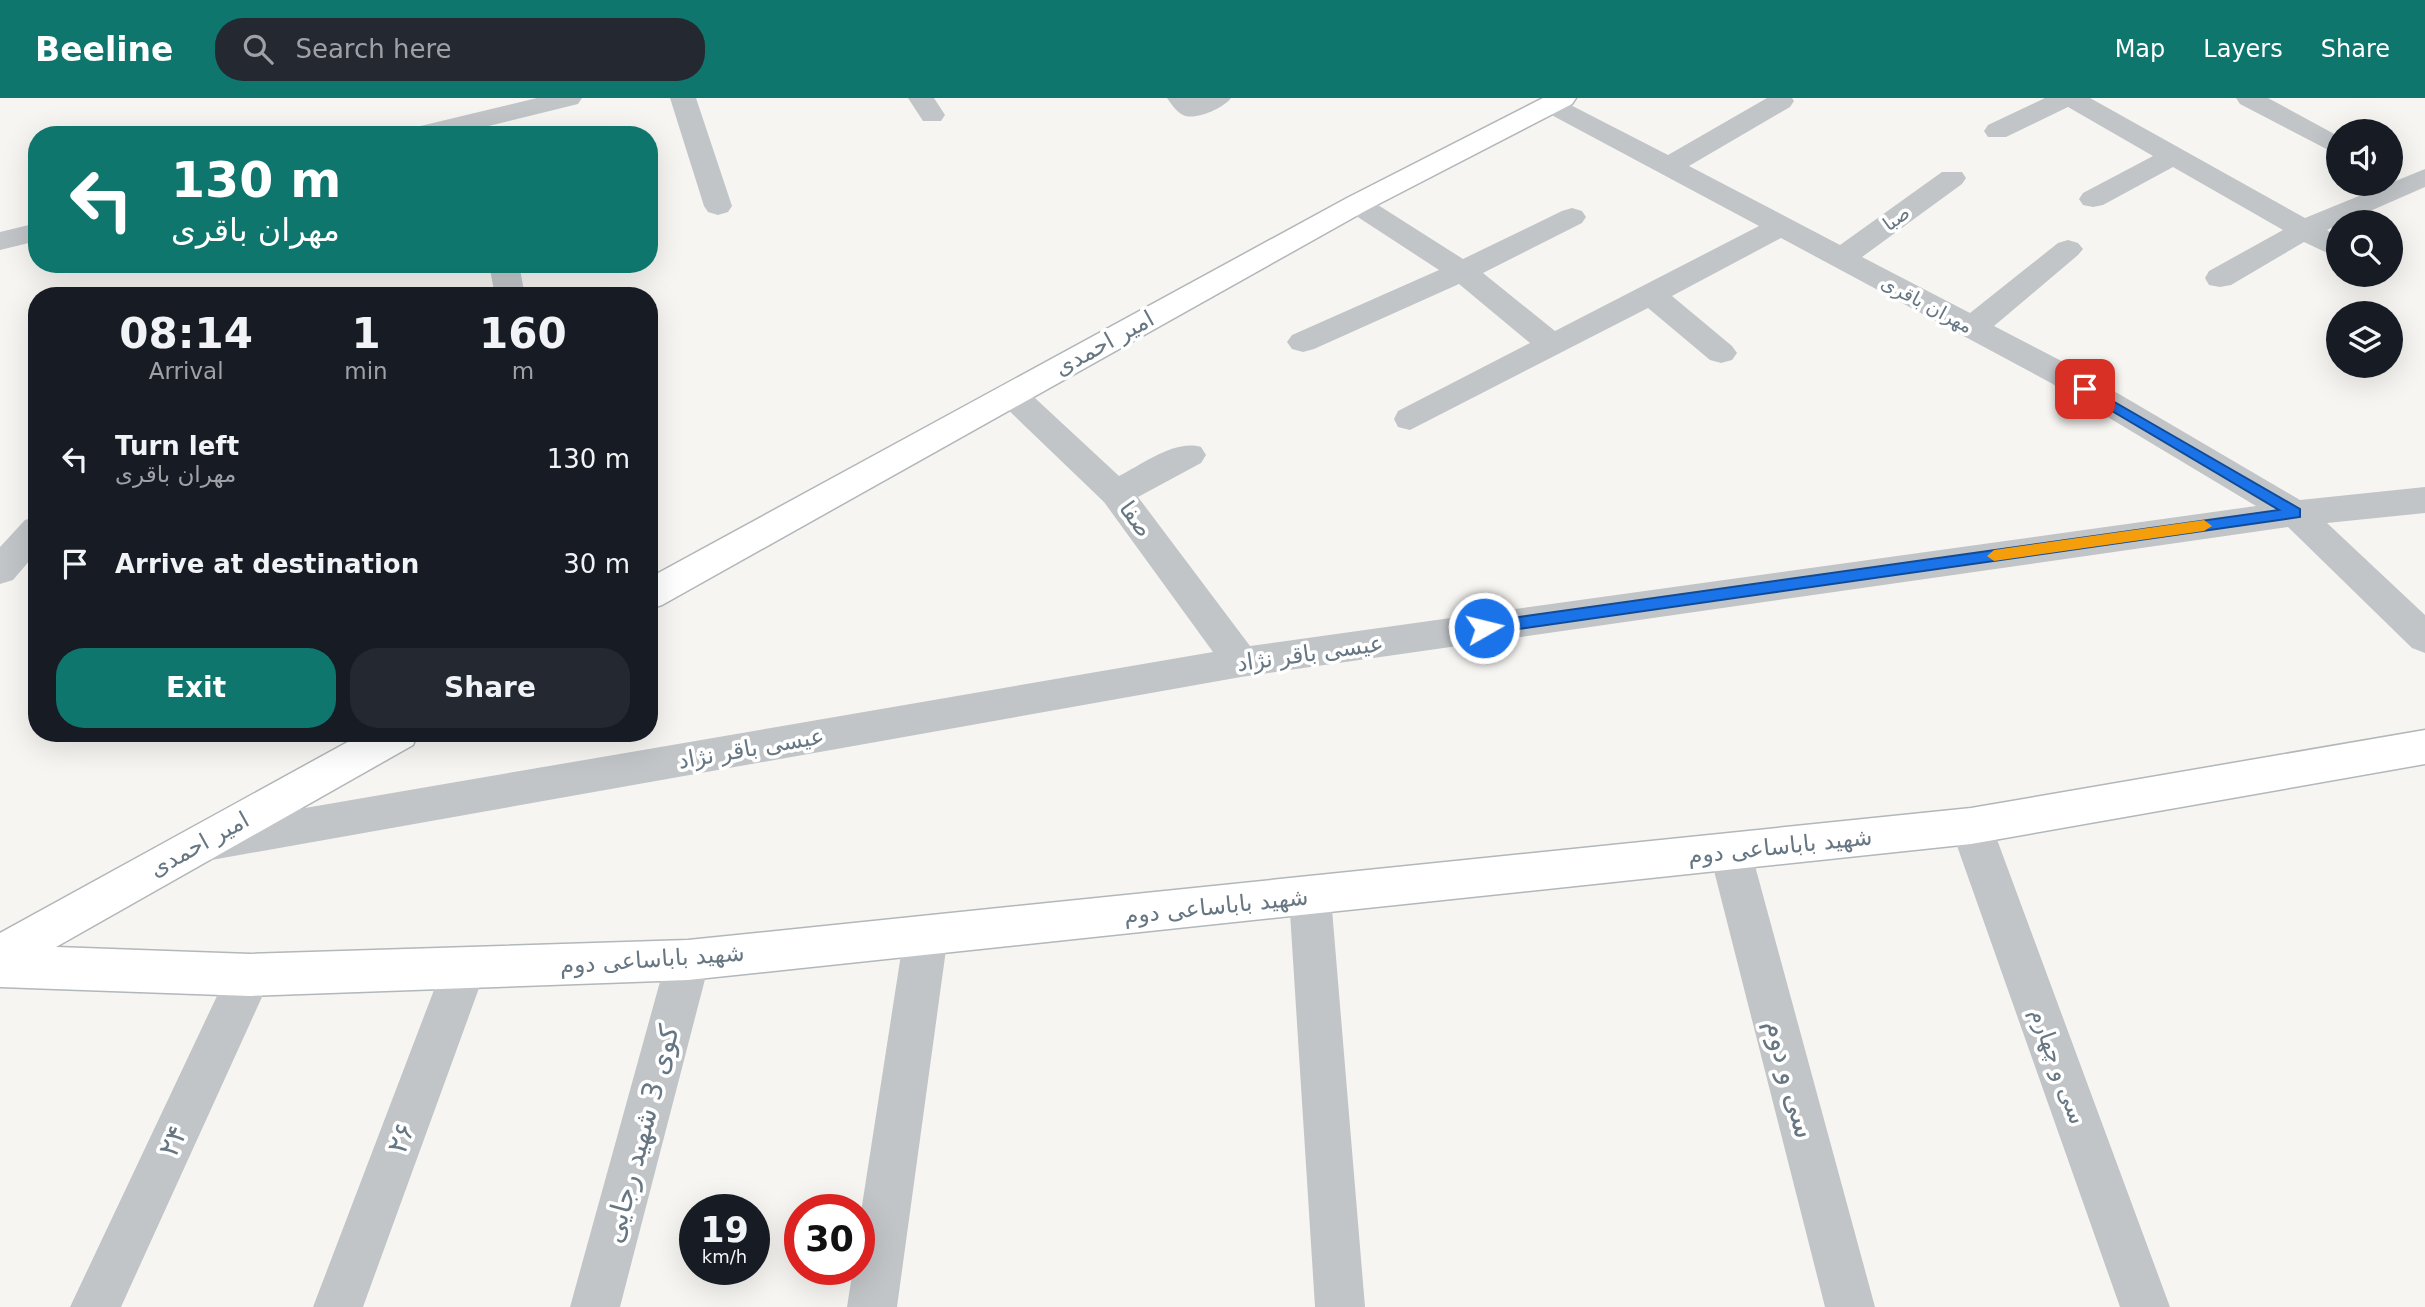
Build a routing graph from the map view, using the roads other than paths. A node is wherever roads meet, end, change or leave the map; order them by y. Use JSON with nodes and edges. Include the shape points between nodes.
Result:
{"nodes":[{"id":1,"x":569,"y":98,"type":"edge"},
{"id":2,"x":683,"y":98,"type":"edge"},
{"id":3,"x":1218,"y":98,"type":"edge"},
{"id":4,"x":2069,"y":98,"type":"edge"},
{"id":5,"x":2249,"y":98,"type":"edge"},
{"id":6,"x":1558,"y":101,"type":"edge"},
{"id":7,"x":1781,"y":101,"type":"dead end"},
{"id":8,"x":1185,"y":104,"type":"edge"},
{"id":9,"x":480,"y":117,"type":"edge"},
{"id":10,"x":449,"y":126,"type":"edge"},
{"id":11,"x":1997,"y":131,"type":"dead end"},
{"id":12,"x":2326,"y":140,"type":"edge"},
{"id":13,"x":2172,"y":156,"type":"junction"},
{"id":14,"x":1667,"y":167,"type":"junction"},
{"id":15,"x":1952,"y":178,"type":"dead end"},
{"id":16,"x":2412,"y":183,"type":"edge"},
{"id":17,"x":2093,"y":200,"type":"dead end"},
{"id":18,"x":1357,"y":204,"type":"junction"},
{"id":19,"x":718,"y":206,"type":"dead end"},
{"id":20,"x":1572,"y":217,"type":"dead end"},
{"id":21,"x":1780,"y":227,"type":"junction"},
{"id":22,"x":2303,"y":230,"type":"junction"},
{"id":23,"x":28,"y":234,"type":"edge"},
{"id":24,"x":0,"y":241,"type":"edge"},
{"id":25,"x":2326,"y":242,"type":"edge"},
{"id":26,"x":2068,"y":249,"type":"dead end"},
{"id":27,"x":1840,"y":259,"type":"junction"},
{"id":28,"x":1462,"y":271,"type":"junction"},
{"id":29,"x":2220,"y":278,"type":"dead end"},
{"id":30,"x":1651,"y":294,"type":"junction"},
{"id":31,"x":1972,"y":328,"type":"junction"},
{"id":32,"x":1303,"y":342,"type":"dead end"},
{"id":33,"x":1552,"y":345,"type":"junction"},
{"id":34,"x":1721,"y":353,"type":"dead end"},
{"id":35,"x":1011,"y":394,"type":"junction"},
{"id":36,"x":1410,"y":419,"type":"dead end"},
{"id":37,"x":1189,"y":455,"type":"dead end"},
{"id":38,"x":1116,"y":493,"type":"junction"},
{"id":39,"x":2425,"y":500,"type":"edge"},
{"id":40,"x":2295,"y":513,"type":"junction"},
{"id":41,"x":28,"y":538,"type":"edge"},
{"id":42,"x":0,"y":570,"type":"edge"},
{"id":43,"x":658,"y":589,"type":"edge"},
{"id":44,"x":2425,"y":638,"type":"edge"},
{"id":45,"x":1241,"y":662,"type":"junction"},
{"id":46,"x":383,"y":742,"type":"edge"},
{"id":47,"x":2425,"y":747,"type":"edge"},
{"id":48,"x":1971,"y":826,"type":"junction"},
{"id":49,"x":200,"y":844,"type":"junction"},
{"id":50,"x":1730,"y":851,"type":"junction"},
{"id":51,"x":1310,"y":897,"type":"junction"},
{"id":52,"x":926,"y":935,"type":"junction"},
{"id":53,"x":0,"y":956,"type":"edge"},
{"id":54,"x":688,"y":960,"type":"junction"},
{"id":55,"x":0,"y":966,"type":"edge"},
{"id":56,"x":464,"y":969,"type":"junction"},
{"id":57,"x":250,"y":975,"type":"junction"},
{"id":58,"x":95,"y":1307,"type":"edge"},
{"id":59,"x":338,"y":1307,"type":"edge"},
{"id":60,"x":595,"y":1307,"type":"edge"},
{"id":61,"x":872,"y":1307,"type":"edge"},
{"id":62,"x":1340,"y":1307,"type":"edge"},
{"id":63,"x":1850,"y":1307,"type":"edge"},
{"id":64,"x":2145,"y":1307,"type":"edge"}],
"edges":[{"from":1,"to":9,"type":"street"},
{"from":2,"to":19,"type":"street"},
{"from":3,"to":8,"type":"street"},
{"from":4,"to":11,"type":"street"},
{"from":4,"to":13,"type":"street"},
{"from":5,"to":12,"type":"street"},
{"from":6,"to":14,"type":"street","name":"مهران باقری"},
{"from":6,"to":18,"type":"main road","name":"امیر احمدی"},
{"from":7,"to":14,"type":"street"},
{"from":9,"to":10,"type":"street"},
{"from":13,"to":17,"type":"street"},
{"from":13,"to":22,"type":"street"},
{"from":14,"to":21,"type":"street","name":"مهران باقری"},
{"from":15,"to":27,"type":"street","name":"صبا"},
{"from":16,"to":22,"type":"street"},
{"from":18,"to":28,"type":"street"},
{"from":18,"to":35,"type":"main road","name":"امیر احمدی"},
{"from":20,"to":28,"type":"street"},
{"from":21,"to":27,"type":"street","name":"مهران باقری"},
{"from":21,"to":30,"type":"street"},
{"from":22,"to":25,"type":"street"},
{"from":22,"to":29,"type":"street"},
{"from":23,"to":24,"type":"street"},
{"from":26,"to":31,"type":"street"},
{"from":27,"to":31,"type":"street","name":"مهران باقری"},
{"from":28,"to":32,"type":"street"},
{"from":28,"to":33,"type":"street"},
{"from":30,"to":33,"type":"street"},
{"from":30,"to":34,"type":"street"},
{"from":31,"to":40,"type":"street","name":"مهران باقری","via":[[2062,375]]},
{"from":33,"to":36,"type":"street"},
{"from":35,"to":38,"type":"street","name":"صفا"},
{"from":35,"to":43,"type":"main road","name":"امیر احمدی"},
{"from":37,"to":38,"type":"street"},
{"from":38,"to":45,"type":"street","name":"صفا"},
{"from":39,"to":40,"type":"street","name":"عیسی باقر نژاد"},
{"from":40,"to":44,"type":"street","name":"مهران باقری"},
{"from":40,"to":45,"type":"street","name":"عیسی باقر نژاد"},
{"from":41,"to":42,"type":"street"},
{"from":45,"to":49,"type":"street","name":"عیسی باقر نژاد"},
{"from":46,"to":49,"type":"main road","name":"امیر احمدی"},
{"from":47,"to":48,"type":"main road","name":"شهید باباساعی دوم"},
{"from":48,"to":50,"type":"main road","name":"شهید باباساعی دوم"},
{"from":48,"to":64,"type":"street","name":"سی و چهارم"},
{"from":49,"to":53,"type":"main road","name":"امیر احمدی"},
{"from":50,"to":51,"type":"main road","name":"شهید باباساعی دوم"},
{"from":50,"to":63,"type":"street","name":"سی و دوم"},
{"from":51,"to":52,"type":"main road","name":"شهید باباساعی دوم"},
{"from":51,"to":62,"type":"street"},
{"from":52,"to":54,"type":"main road","name":"شهید باباساعی دوم"},
{"from":52,"to":61,"type":"street"},
{"from":54,"to":56,"type":"main road","name":"شهید باباساعی دوم"},
{"from":54,"to":60,"type":"street","name":"کوی 3 شهید رجایی"},
{"from":55,"to":57,"type":"main road","name":"شهید باباساعی دوم"},
{"from":56,"to":57,"type":"main road","name":"شهید باباساعی دوم"},
{"from":56,"to":59,"type":"street","name":"۲۶"},
{"from":57,"to":58,"type":"street","name":"۲۴"}]}
